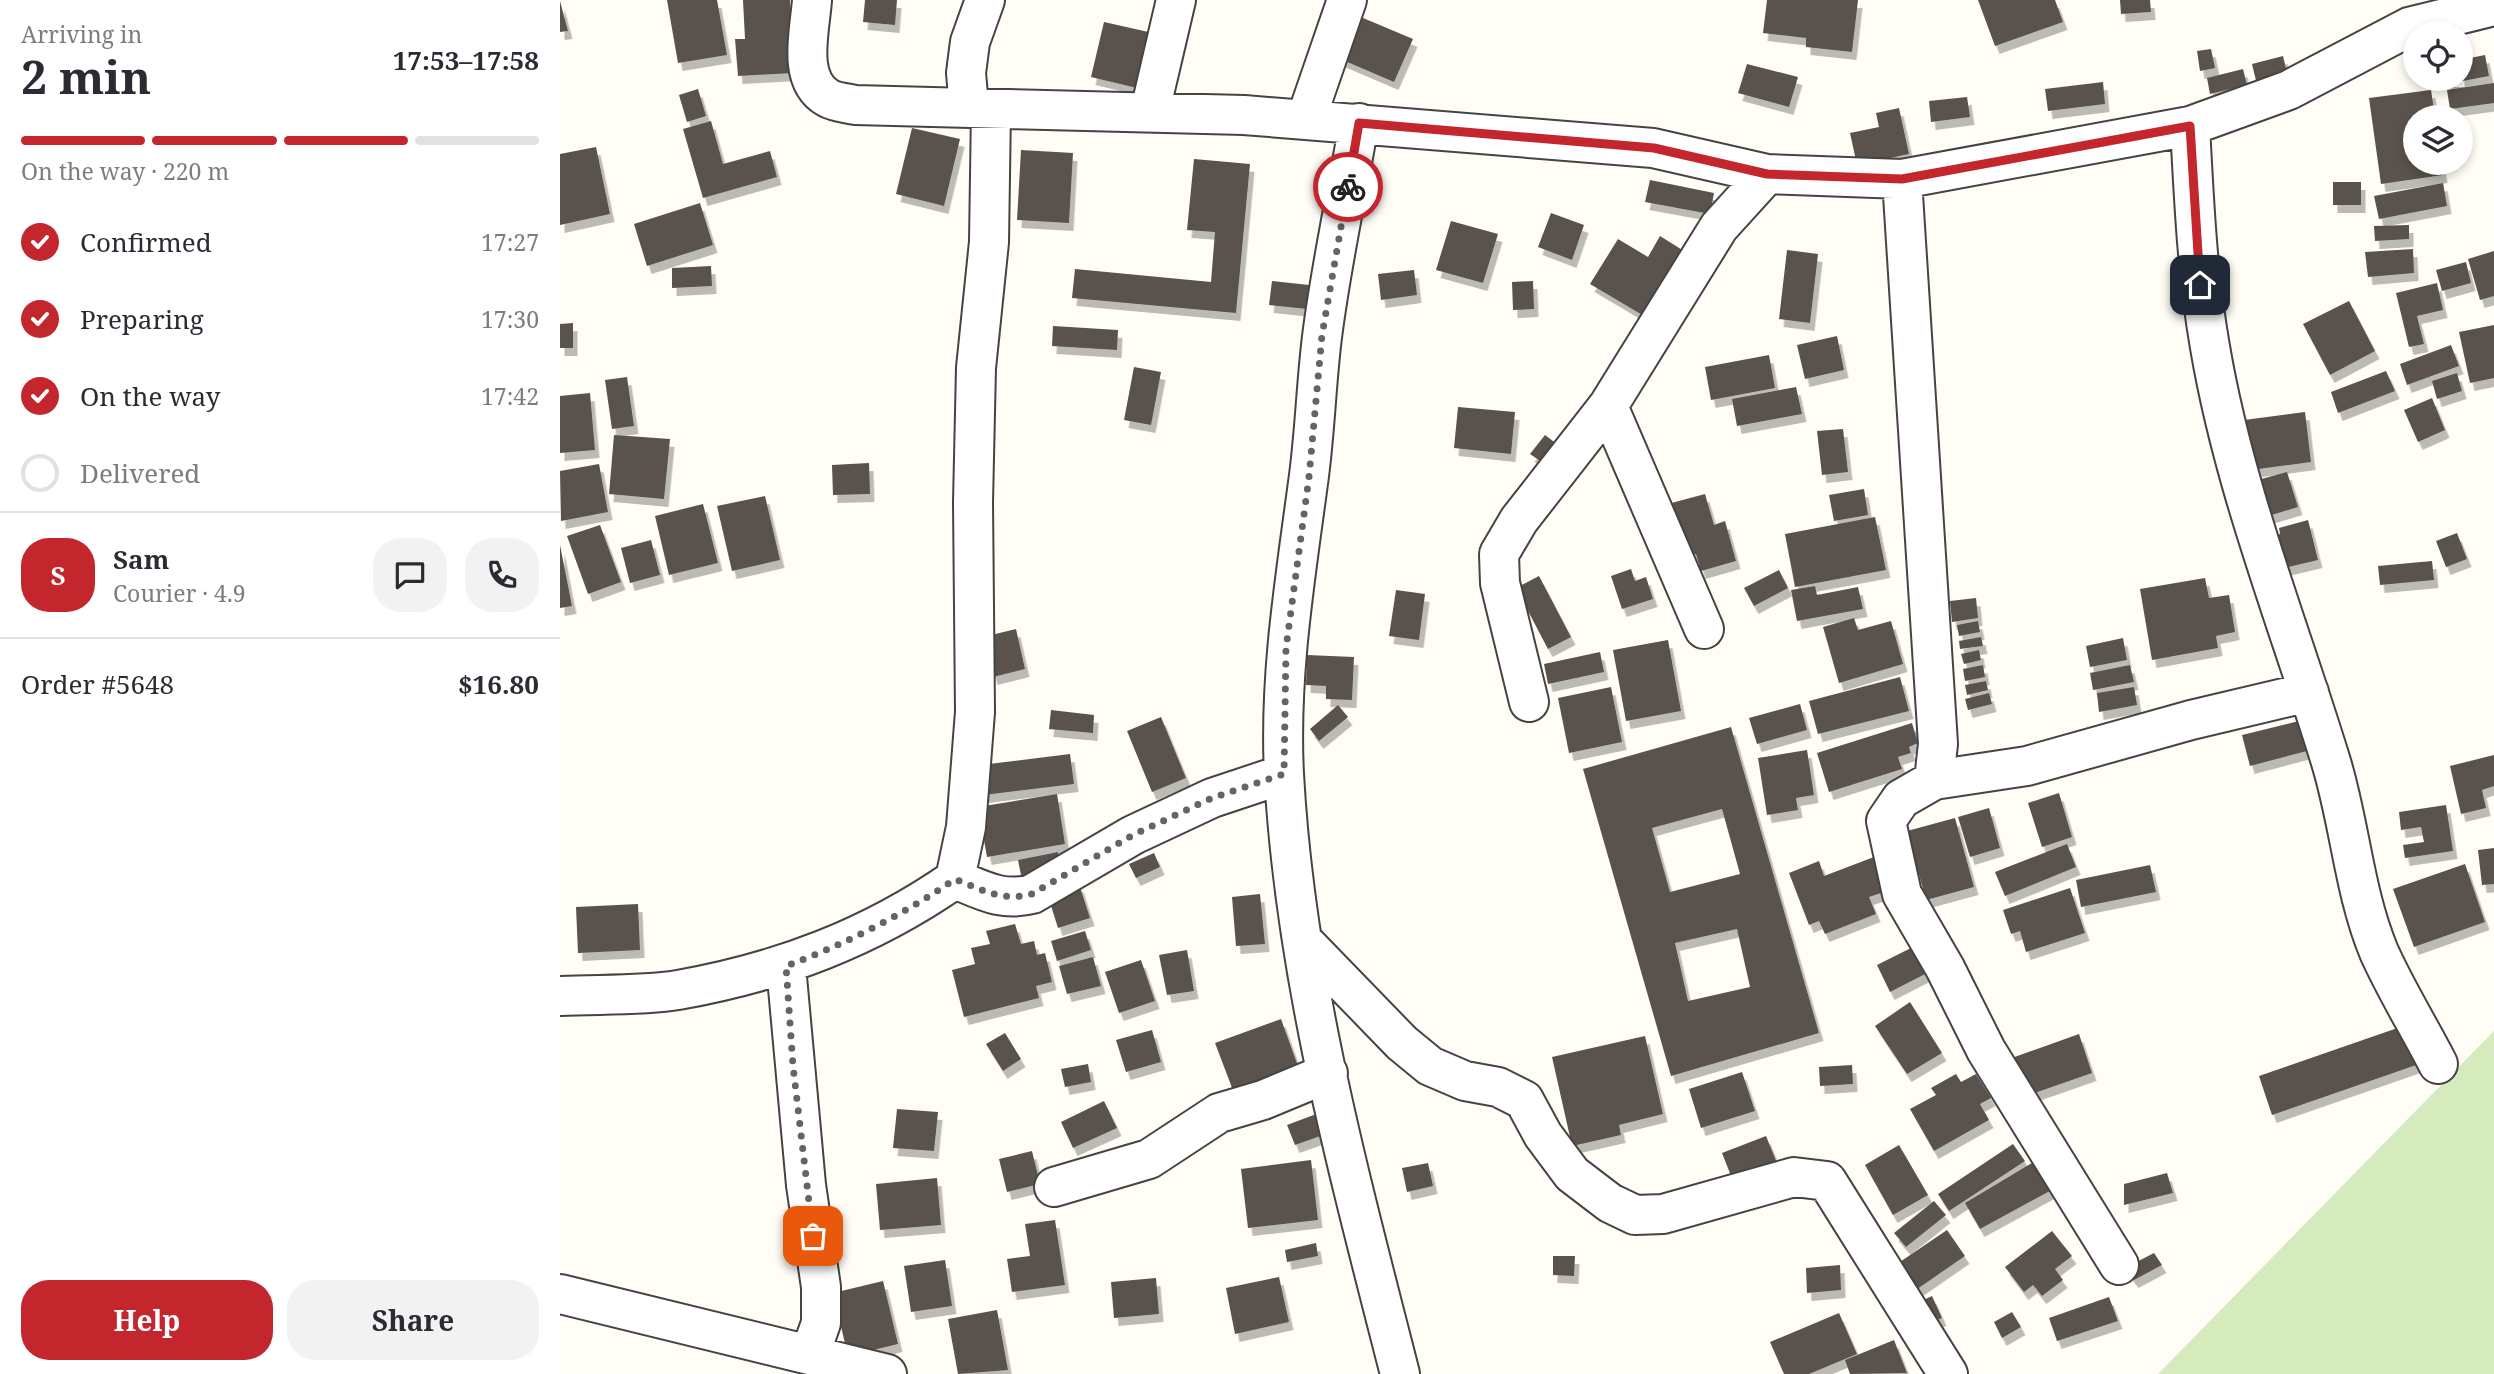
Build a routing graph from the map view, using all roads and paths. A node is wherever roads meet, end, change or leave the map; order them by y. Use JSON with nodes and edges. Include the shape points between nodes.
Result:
{"nodes":[{"id":1,"x":812,"y":0,"type":"edge"},
{"id":2,"x":985,"y":0,"type":"edge"},
{"id":3,"x":1176,"y":0,"type":"edge"},
{"id":4,"x":1347,"y":0,"type":"edge"},
{"id":5,"x":2494,"y":6,"type":"edge"},
{"id":6,"x":980,"y":108,"type":"junction"},
{"id":7,"x":1150,"y":111,"type":"junction"},
{"id":8,"x":1306,"y":119,"type":"junction"},
{"id":9,"x":1359,"y":123,"type":"junction"},
{"id":10,"x":2190,"y":126,"type":"junction"},
{"id":11,"x":1767,"y":174,"type":"junction"},
{"id":12,"x":1902,"y":179,"type":"junction"},
{"id":13,"x":1608,"y":406,"type":"junction"},
{"id":14,"x":1704,"y":629,"type":"dead end"},
{"id":15,"x":2309,"y":692,"type":"junction"},
{"id":16,"x":1529,"y":702,"type":"dead end"},
{"id":17,"x":1284,"y":774,"type":"junction"},
{"id":18,"x":1934,"y":780,"type":"junction"},
{"id":19,"x":955,"y":879,"type":"junction"},
{"id":20,"x":1302,"y":940,"type":"junction"},
{"id":21,"x":786,"y":966,"type":"junction"},
{"id":22,"x":560,"y":996,"type":"edge"},
{"id":23,"x":2438,"y":1064,"type":"dead end"},
{"id":24,"x":1328,"y":1073,"type":"junction"},
{"id":25,"x":1054,"y":1187,"type":"dead end"},
{"id":26,"x":2119,"y":1265,"type":"dead end"},
{"id":27,"x":560,"y":1294,"type":"edge"},
{"id":28,"x":810,"y":1354,"type":"junction"},
{"id":29,"x":887,"y":1374,"type":"edge"},
{"id":30,"x":1400,"y":1374,"type":"edge"},
{"id":31,"x":1948,"y":1374,"type":"edge"}],
"edges":[{"from":1,"to":6,"type":"street","via":[[807,72],[817,90],[829,99],[855,105]]},
{"from":2,"to":6,"type":"street","via":[[970,42],[966,73]]},
{"from":3,"to":7,"type":"street"},
{"from":4,"to":8,"type":"street"},
{"from":5,"to":10,"type":"street","via":[[2409,27],[2289,90]]},
{"from":6,"to":7,"type":"street"},
{"from":6,"to":19,"type":"street","via":[[989,242],[976,368],[975,712],[966,827]]},
{"from":7,"to":8,"type":"street"},
{"from":8,"to":9,"type":"street"},
{"from":9,"to":11,"type":"street","via":[[1654,148]]},
{"from":9,"to":17,"type":"street","via":[[1322,335],[1286,648]]},
{"from":10,"to":12,"type":"street"},
{"from":10,"to":15,"type":"street","via":[[2197,263],[2210,349],[2262,549]]},
{"from":11,"to":12,"type":"street"},
{"from":11,"to":13,"type":"street","via":[[1719,227]]},
{"from":12,"to":18,"type":"street","via":[[1938,744]]},
{"from":13,"to":14,"type":"street"},
{"from":13,"to":16,"type":"street","via":[[1519,520],[1499,554],[1500,583]]},
{"from":15,"to":18,"type":"street","via":[[2026,766]]},
{"from":15,"to":23,"type":"street","via":[[2379,952]]},
{"from":17,"to":19,"type":"street","via":[[1212,798],[1133,835],[1032,894],[995,896]]},
{"from":17,"to":20,"type":"street"},
{"from":18,"to":26,"type":"street","via":[[1901,799],[1886,821],[1902,894],[1986,1050]]},
{"from":19,"to":21,"type":"street","via":[[910,908]]},
{"from":20,"to":24,"type":"street"},
{"from":20,"to":31,"type":"street","via":[[1430,1066],[1524,1100],[1572,1174],[1610,1203],[1635,1215],[1663,1214],[1794,1177],[1827,1181]]},
{"from":21,"to":22,"type":"street","via":[[676,990]]},
{"from":21,"to":28,"type":"street","via":[[806,1185],[821,1287],[821,1323]]},
{"from":24,"to":25,"type":"street","via":[[1219,1113],[1149,1159]]},
{"from":24,"to":30,"type":"street"},
{"from":27,"to":28,"type":"street"},
{"from":28,"to":29,"type":"street"}]}
